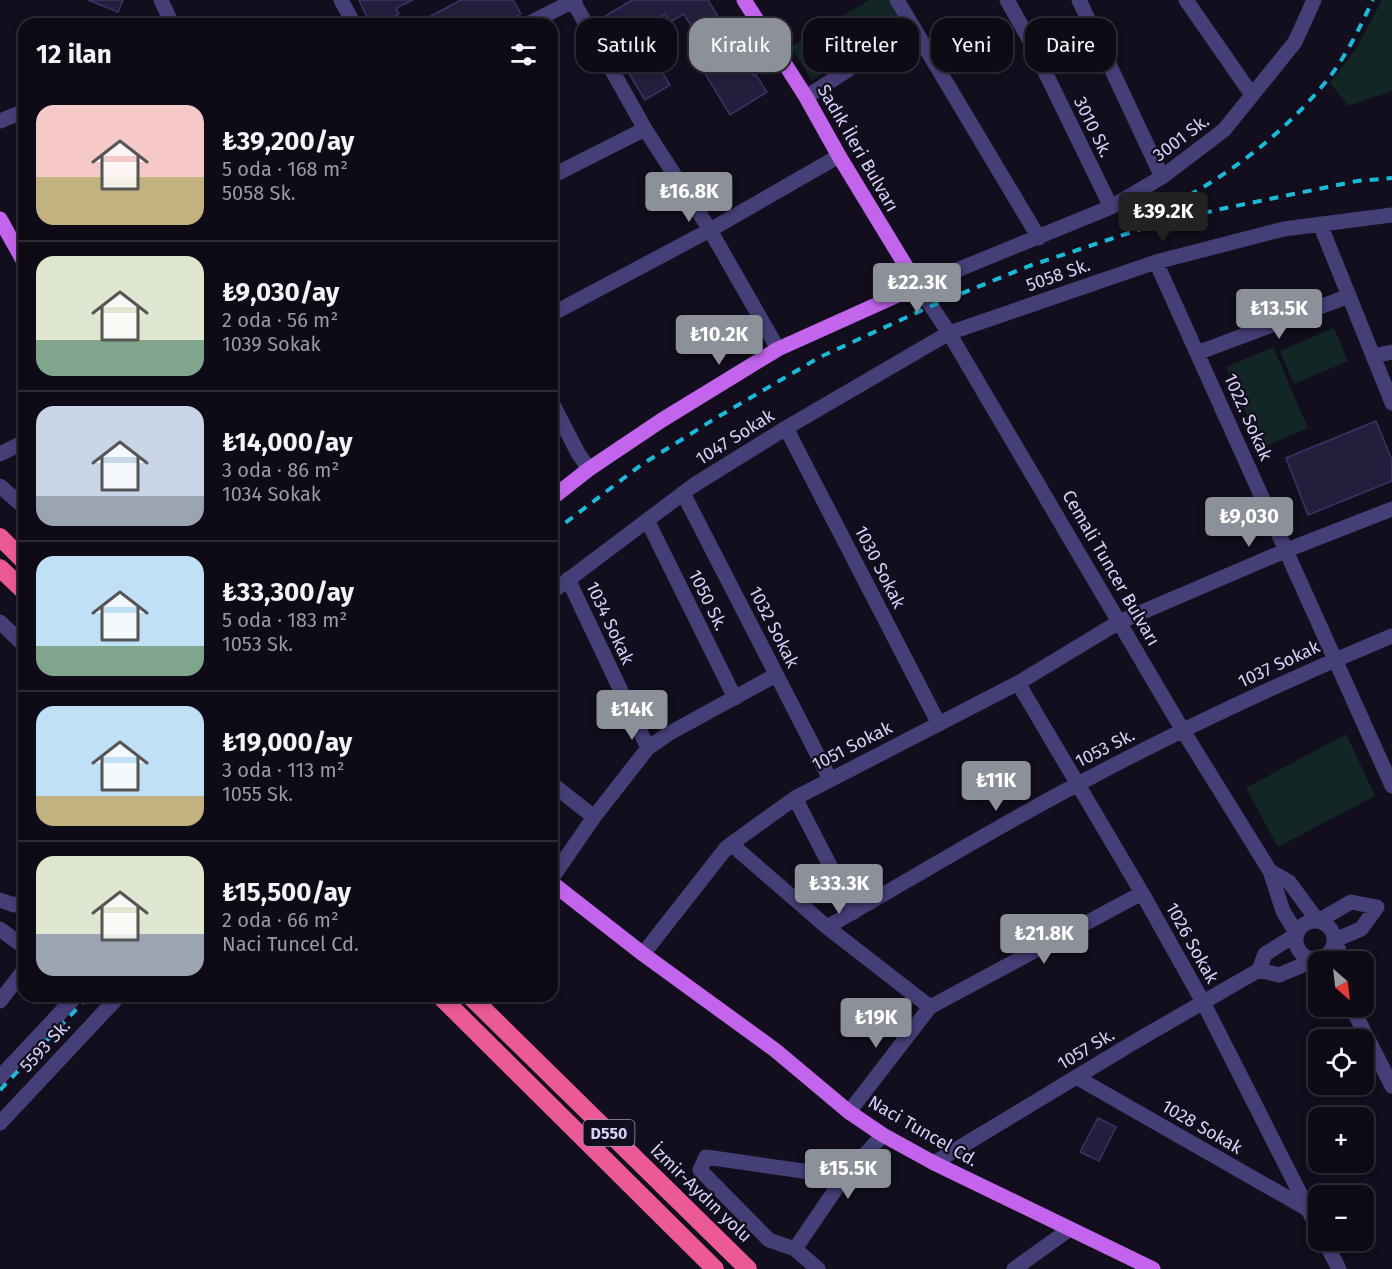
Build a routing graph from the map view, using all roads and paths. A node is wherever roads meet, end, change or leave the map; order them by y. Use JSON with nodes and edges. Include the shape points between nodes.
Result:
{"nodes":[{"id":1,"x":161,"y":0,"type":"edge"},
{"id":2,"x":340,"y":0,"type":"edge"},
{"id":3,"x":744,"y":0,"type":"edge"},
{"id":4,"x":897,"y":0,"type":"edge"},
{"id":5,"x":1007,"y":0,"type":"edge"},
{"id":6,"x":1079,"y":0,"type":"edge"},
{"id":7,"x":1186,"y":0,"type":"edge"},
{"id":8,"x":1314,"y":0,"type":"edge"},
{"id":9,"x":574,"y":1,"type":"edge"},
{"id":10,"x":545,"y":6,"type":"edge"},
{"id":11,"x":169,"y":18,"type":"edge"},
{"id":12,"x":350,"y":18,"type":"edge"},
{"id":13,"x":534,"y":18,"type":"edge"},
{"id":14,"x":907,"y":18,"type":"edge"},
{"id":15,"x":919,"y":38,"type":"edge"},
{"id":16,"x":845,"y":72,"type":"edge"},
{"id":17,"x":1252,"y":94,"type":"junction"},
{"id":18,"x":806,"y":97,"type":"junction"},
{"id":19,"x":18,"y":114,"type":"edge"},
{"id":20,"x":0,"y":121,"type":"edge"},
{"id":21,"x":645,"y":129,"type":"junction"},
{"id":22,"x":839,"y":156,"type":"junction"},
{"id":23,"x":558,"y":173,"type":"edge"},
{"id":24,"x":1162,"y":177,"type":"junction"},
{"id":25,"x":1111,"y":207,"type":"junction"},
{"id":26,"x":1392,"y":215,"type":"edge"},
{"id":27,"x":0,"y":219,"type":"edge"},
{"id":28,"x":1320,"y":224,"type":"junction"},
{"id":29,"x":710,"y":230,"type":"junction"},
{"id":30,"x":1040,"y":238,"type":"junction"},
{"id":31,"x":18,"y":251,"type":"edge"},
{"id":32,"x":1156,"y":262,"type":"junction"},
{"id":33,"x":918,"y":286,"type":"junction"},
{"id":34,"x":1349,"y":296,"type":"junction"},
{"id":35,"x":558,"y":311,"type":"edge"},
{"id":36,"x":950,"y":333,"type":"junction"},
{"id":37,"x":778,"y":349,"type":"junction"},
{"id":38,"x":1392,"y":352,"type":"edge"},
{"id":39,"x":1197,"y":353,"type":"junction"},
{"id":40,"x":1373,"y":356,"type":"junction"},
{"id":41,"x":1392,"y":402,"type":"edge"},
{"id":42,"x":558,"y":415,"type":"edge"},
{"id":43,"x":786,"y":428,"type":"junction"},
{"id":44,"x":18,"y":445,"type":"edge"},
{"id":45,"x":0,"y":454,"type":"edge"},
{"id":46,"x":590,"y":469,"type":"junction"},
{"id":47,"x":0,"y":486,"type":"edge"},
{"id":48,"x":558,"y":493,"type":"edge"},
{"id":49,"x":683,"y":493,"type":"junction"},
{"id":50,"x":18,"y":502,"type":"edge"},
{"id":51,"x":1392,"y":509,"type":"edge"},
{"id":52,"x":647,"y":520,"type":"junction"},
{"id":53,"x":0,"y":537,"type":"edge"},
{"id":54,"x":1287,"y":550,"type":"junction"},
{"id":55,"x":18,"y":555,"type":"edge"},
{"id":56,"x":0,"y":568,"type":"edge"},
{"id":57,"x":568,"y":579,"type":"junction"},
{"id":58,"x":18,"y":585,"type":"edge"},
{"id":59,"x":558,"y":587,"type":"edge"},
{"id":60,"x":0,"y":622,"type":"edge"},
{"id":61,"x":1119,"y":622,"type":"junction"},
{"id":62,"x":1392,"y":636,"type":"edge"},
{"id":63,"x":18,"y":639,"type":"edge"},
{"id":64,"x":1335,"y":659,"type":"junction"},
{"id":65,"x":776,"y":675,"type":"junction"},
{"id":66,"x":1018,"y":683,"type":"junction"},
{"id":67,"x":735,"y":698,"type":"junction"},
{"id":68,"x":939,"y":724,"type":"junction"},
{"id":69,"x":1182,"y":729,"type":"junction"},
{"id":70,"x":648,"y":748,"type":"junction"},
{"id":71,"x":830,"y":779,"type":"junction"},
{"id":72,"x":1078,"y":784,"type":"junction"},
{"id":73,"x":1392,"y":786,"type":"edge"},
{"id":74,"x":558,"y":789,"type":"edge"},
{"id":75,"x":795,"y":798,"type":"junction"},
{"id":76,"x":594,"y":818,"type":"junction"},
{"id":77,"x":731,"y":844,"type":"junction"},
{"id":78,"x":558,"y":869,"type":"edge"},
{"id":79,"x":1270,"y":871,"type":"junction"},
{"id":80,"x":558,"y":888,"type":"edge"},
{"id":81,"x":1142,"y":893,"type":"junction"},
{"id":82,"x":0,"y":900,"type":"edge"},
{"id":83,"x":1392,"y":901,"type":"edge"},
{"id":84,"x":18,"y":903,"type":"edge"},
{"id":85,"x":1377,"y":907,"type":"junction"},
{"id":86,"x":854,"y":912,"type":"junction"},
{"id":87,"x":1318,"y":921,"type":"junction"},
{"id":88,"x":827,"y":927,"type":"junction"},
{"id":89,"x":0,"y":929,"type":"edge"},
{"id":90,"x":1297,"y":934,"type":"junction"},
{"id":91,"x":1335,"y":940,"type":"junction"},
{"id":92,"x":18,"y":942,"type":"edge"},
{"id":93,"x":1331,"y":951,"type":"edge"},
{"id":94,"x":1339,"y":951,"type":"edge"},
{"id":95,"x":642,"y":954,"type":"junction"},
{"id":96,"x":1308,"y":958,"type":"edge"},
{"id":97,"x":1308,"y":969,"type":"edge"},
{"id":98,"x":1259,"y":970,"type":"junction"},
{"id":99,"x":18,"y":978,"type":"edge"},
{"id":100,"x":0,"y":1001,"type":"edge"},
{"id":101,"x":70,"y":1002,"type":"edge"},
{"id":102,"x":113,"y":1002,"type":"edge"},
{"id":103,"x":446,"y":1002,"type":"edge"},
{"id":104,"x":476,"y":1002,"type":"edge"},
{"id":105,"x":1203,"y":1002,"type":"junction"},
{"id":106,"x":930,"y":1007,"type":"junction"},
{"id":107,"x":1359,"y":1017,"type":"edge"},
{"id":108,"x":1385,"y":1055,"type":"edge"},
{"id":109,"x":0,"y":1077,"type":"edge"},
{"id":110,"x":1076,"y":1077,"type":"junction"},
{"id":111,"x":1392,"y":1086,"type":"edge"},
{"id":112,"x":849,"y":1112,"type":"junction"},
{"id":113,"x":0,"y":1123,"type":"edge"},
{"id":114,"x":883,"y":1135,"type":"junction"},
{"id":115,"x":934,"y":1163,"type":"junction"},
{"id":116,"x":844,"y":1177,"type":"junction"},
{"id":117,"x":1308,"y":1208,"type":"edge"},
{"id":118,"x":1308,"y":1209,"type":"edge"},
{"id":119,"x":1070,"y":1229,"type":"junction"},
{"id":120,"x":795,"y":1249,"type":"junction"},
{"id":121,"x":1330,"y":1251,"type":"edge"},
{"id":122,"x":715,"y":1269,"type":"edge"},
{"id":123,"x":748,"y":1269,"type":"edge"},
{"id":124,"x":818,"y":1269,"type":"edge"},
{"id":125,"x":1014,"y":1269,"type":"edge"},
{"id":126,"x":1153,"y":1269,"type":"edge"},
{"id":127,"x":1339,"y":1269,"type":"edge"}],
"edges":[{"from":1,"to":11,"type":"street"},
{"from":2,"to":12,"type":"street"},
{"from":3,"to":18,"type":"main road","name":"Sadık İleri Bulvarı"},
{"from":4,"to":14,"type":"street"},
{"from":5,"to":25,"type":"street","name":"3010 Sk."},
{"from":6,"to":24,"type":"street"},
{"from":7,"to":17,"type":"street"},
{"from":8,"to":17,"type":"street","name":"3001 Sk.","via":[[1294,42]]},
{"from":9,"to":10,"type":"street"},
{"from":9,"to":21,"type":"street"},
{"from":10,"to":13,"type":"street"},
{"from":15,"to":30,"type":"street"},
{"from":16,"to":18,"type":"street"},
{"from":17,"to":24,"type":"street","name":"3001 Sk.","via":[[1224,130]]},
{"from":18,"to":22,"type":"main road","name":"Sadık İleri Bulvarı"},
{"from":19,"to":20,"type":"street"},
{"from":21,"to":23,"type":"street"},
{"from":21,"to":29,"type":"street"},
{"from":22,"to":29,"type":"street"},
{"from":22,"to":33,"type":"main road","name":"Sadık İleri Bulvarı"},
{"from":24,"to":25,"type":"street","name":"3001 Sk."},
{"from":25,"to":30,"type":"street","name":"3001 Sk."},
{"from":26,"to":28,"type":"street","name":"5058 Sk."},
{"from":27,"to":31,"type":"main road"},
{"from":28,"to":32,"type":"street","name":"5058 Sk.","via":[[1284,229]]},
{"from":28,"to":34,"type":"street"},
{"from":29,"to":35,"type":"street"},
{"from":29,"to":37,"type":"street"},
{"from":30,"to":33,"type":"street","name":"3001 Sk."},
{"from":32,"to":36,"type":"street","name":"5058 Sk."},
{"from":32,"to":39,"type":"street","name":"1022. Sokak"},
{"from":33,"to":36,"type":"street","name":"Cemali Tuncer Bulvarı"},
{"from":33,"to":37,"type":"main road"},
{"from":34,"to":39,"type":"street"},
{"from":34,"to":40,"type":"street"},
{"from":36,"to":43,"type":"street","name":"1047 Sokak"},
{"from":36,"to":61,"type":"street","name":"Cemali Tuncer Bulvarı"},
{"from":37,"to":46,"type":"main road"},
{"from":38,"to":40,"type":"street"},
{"from":39,"to":54,"type":"street","name":"1022. Sokak"},
{"from":40,"to":41,"type":"street"},
{"from":42,"to":46,"type":"street"},
{"from":43,"to":49,"type":"street","name":"1047 Sokak"},
{"from":43,"to":68,"type":"street","name":"1030 Sokak"},
{"from":44,"to":45,"type":"street"},
{"from":46,"to":48,"type":"main road"},
{"from":47,"to":50,"type":"street"},
{"from":49,"to":52,"type":"street","name":"1047 Sokak"},
{"from":49,"to":65,"type":"street","name":"1032 Sokak"},
{"from":51,"to":54,"type":"street","name":"1051 Sokak"},
{"from":52,"to":57,"type":"street","name":"1047 Sokak"},
{"from":52,"to":67,"type":"street","name":"1050 Sk."},
{"from":53,"to":55,"type":"highway"},
{"from":54,"to":61,"type":"street","name":"1051 Sokak"},
{"from":54,"to":64,"type":"street","name":"1022. Sokak"},
{"from":56,"to":58,"type":"highway"},
{"from":57,"to":59,"type":"street","name":"1047 Sokak"},
{"from":57,"to":70,"type":"street","name":"1034 Sokak"},
{"from":60,"to":63,"type":"street"},
{"from":61,"to":66,"type":"street","name":"1051 Sokak"},
{"from":61,"to":69,"type":"street","name":"Cemali Tuncer Bulvarı"},
{"from":62,"to":64,"type":"street","name":"1037 Sokak"},
{"from":64,"to":69,"type":"street","name":"1037 Sokak"},
{"from":64,"to":73,"type":"street","name":"1022. Sokak"},
{"from":65,"to":67,"type":"street"},
{"from":65,"to":71,"type":"street","name":"1032 Sokak"},
{"from":66,"to":68,"type":"street","name":"1051 Sokak"},
{"from":66,"to":72,"type":"street","name":"1026 Sokak"},
{"from":67,"to":70,"type":"street"},
{"from":68,"to":71,"type":"street","name":"1051 Sokak"},
{"from":69,"to":72,"type":"street","name":"1053 Sk."},
{"from":69,"to":79,"type":"street","name":"Cemali Tuncer Bulvarı"},
{"from":70,"to":76,"type":"street"},
{"from":71,"to":75,"type":"street","name":"1051 Sokak"},
{"from":72,"to":81,"type":"street","name":"1026 Sokak"},
{"from":72,"to":86,"type":"street","name":"1053 Sk."},
{"from":74,"to":76,"type":"street"},
{"from":75,"to":77,"type":"street","name":"1051 Sokak"},
{"from":75,"to":86,"type":"street"},
{"from":76,"to":78,"type":"street"},
{"from":77,"to":88,"type":"street"},
{"from":77,"to":95,"type":"street","name":"1051 Sokak"},
{"from":79,"to":87,"type":"street","via":[[1289,882]]},
{"from":79,"to":90,"type":"street","via":[[1283,911]]},
{"from":80,"to":95,"type":"main road","name":"Naci Tuncel Cd."},
{"from":81,"to":105,"type":"street","name":"1026 Sokak"},
{"from":81,"to":106,"type":"street"},
{"from":82,"to":84,"type":"street"},
{"from":83,"to":85,"type":"street"},
{"from":85,"to":87,"type":"street","via":[[1351,902]]},
{"from":85,"to":91,"type":"street","via":[[1361,928]]},
{"from":86,"to":88,"type":"street","name":"1053 Sk."},
{"from":87,"to":90,"type":"street","via":[[1305,924]]},
{"from":87,"to":91,"type":"street","via":[[1330,927]]},
{"from":88,"to":106,"type":"street"},
{"from":89,"to":92,"type":"street"},
{"from":90,"to":96,"type":"street","via":[[1300,952]]},
{"from":90,"to":98,"type":"street","via":[[1265,954]]},
{"from":91,"to":93,"type":"street"},
{"from":91,"to":94,"type":"street"},
{"from":95,"to":112,"type":"main road","name":"Naci Tuncel Cd.","via":[[775,1050]]},
{"from":97,"to":98,"type":"street","via":[[1279,975]]},
{"from":98,"to":105,"type":"street","name":"1057 Sk."},
{"from":99,"to":100,"type":"street"},
{"from":101,"to":109,"type":"street"},
{"from":102,"to":113,"type":"street","name":"5593 Sk."},
{"from":103,"to":122,"type":"highway","number":"D550"},
{"from":104,"to":123,"type":"highway","name":"İzmir-Aydın yolu","number":"D550"},
{"from":105,"to":110,"type":"street","name":"1057 Sk."},
{"from":105,"to":117,"type":"street","name":"1026 Sokak"},
{"from":106,"to":112,"type":"street"},
{"from":107,"to":108,"type":"street"},
{"from":108,"to":111,"type":"street"},
{"from":110,"to":115,"type":"street","name":"1057 Sk."},
{"from":110,"to":118,"type":"street","name":"1028 Sokak"},
{"from":112,"to":114,"type":"main road","name":"Naci Tuncel Cd."},
{"from":114,"to":115,"type":"main road","name":"Naci Tuncel Cd."},
{"from":114,"to":116,"type":"street"},
{"from":115,"to":119,"type":"main road","name":"Naci Tuncel Cd."},
{"from":116,"to":120,"type":"street"},
{"from":116,"to":120,"type":"street","via":[[706,1157],[700,1170],[731,1203],[769,1240]]},
{"from":119,"to":125,"type":"street"},
{"from":119,"to":126,"type":"main road","name":"Naci Tuncel Cd."},
{"from":120,"to":124,"type":"street"},
{"from":121,"to":127,"type":"street"}]}
